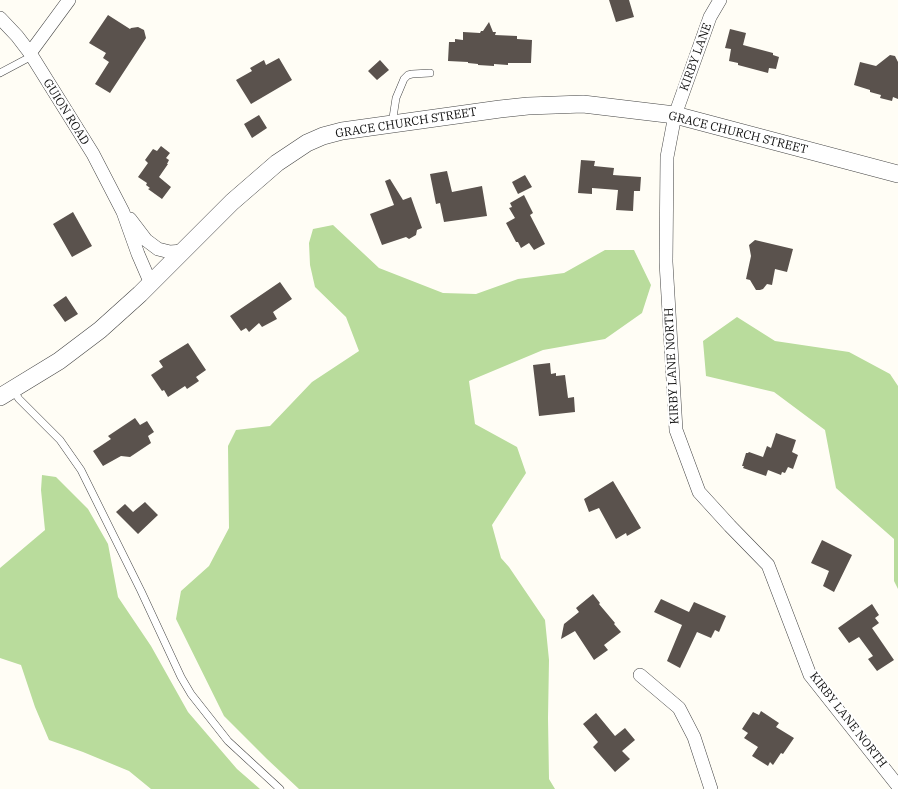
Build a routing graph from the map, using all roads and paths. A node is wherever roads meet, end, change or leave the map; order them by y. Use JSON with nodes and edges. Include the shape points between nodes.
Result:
{"nodes":[{"id":1,"x":70,"y":0,"type":"edge"},
{"id":2,"x":720,"y":0,"type":"edge"},
{"id":3,"x":0,"y":18,"type":"edge"},
{"id":4,"x":31,"y":55,"type":"junction"},
{"id":5,"x":0,"y":73,"type":"edge"},
{"id":6,"x":430,"y":73,"type":"dead end"},
{"id":7,"x":675,"y":115,"type":"junction"},
{"id":8,"x":392,"y":124,"type":"junction"},
{"id":9,"x":898,"y":174,"type":"edge"},
{"id":10,"x":124,"y":212,"type":"junction"},
{"id":11,"x":183,"y":251,"type":"junction"},
{"id":12,"x":151,"y":284,"type":"junction"},
{"id":13,"x":7,"y":393,"type":"edge"},
{"id":14,"x":640,"y":675,"type":"dead end"},
{"id":15,"x":898,"y":786,"type":"edge"},
{"id":16,"x":280,"y":789,"type":"edge"},
{"id":17,"x":711,"y":789,"type":"edge"}],
"edges":[{"from":1,"to":4,"type":"street"},
{"from":2,"to":7,"type":"street","name":"KIRBY LANE","via":[[710,17]]},
{"from":3,"to":4,"type":"street","name":"GUION ROAD"},
{"from":4,"to":5,"type":"lane"},
{"from":4,"to":10,"type":"street","name":"GUION ROAD","via":[[92,154]]},
{"from":6,"to":8,"type":"lane","via":[[412,74],[404,79],[396,98]]},
{"from":7,"to":8,"type":"street","name":"GRACE CHURCH STREET","via":[[583,104],[500,109]]},
{"from":7,"to":9,"type":"street","name":"GRACE CHURCH STREET"},
{"from":7,"to":15,"type":"street","name":"KIRBY LANE NORTH","via":[[667,157],[666,262],[676,430],[698,492],[768,565],[810,675]]},
{"from":8,"to":11,"type":"street","name":"GRACE CHURCH STREET","via":[[323,136],[291,152],[232,202]]},
{"from":10,"to":11,"type":"street","name":"GUION ROAD","via":[[146,240],[158,249],[170,252]]},
{"from":10,"to":12,"type":"street","name":"GUION ROAD"},
{"from":11,"to":12,"type":"street","name":"GRACE CHURCH STREET"},
{"from":12,"to":13,"type":"street","name":"GRACE CHURCH STREET","via":[[93,335]]},
{"from":13,"to":16,"type":"lane","via":[[48,427],[81,470],[191,694],[228,741]]},
{"from":14,"to":17,"type":"street","via":[[679,708],[694,736]]}]}
